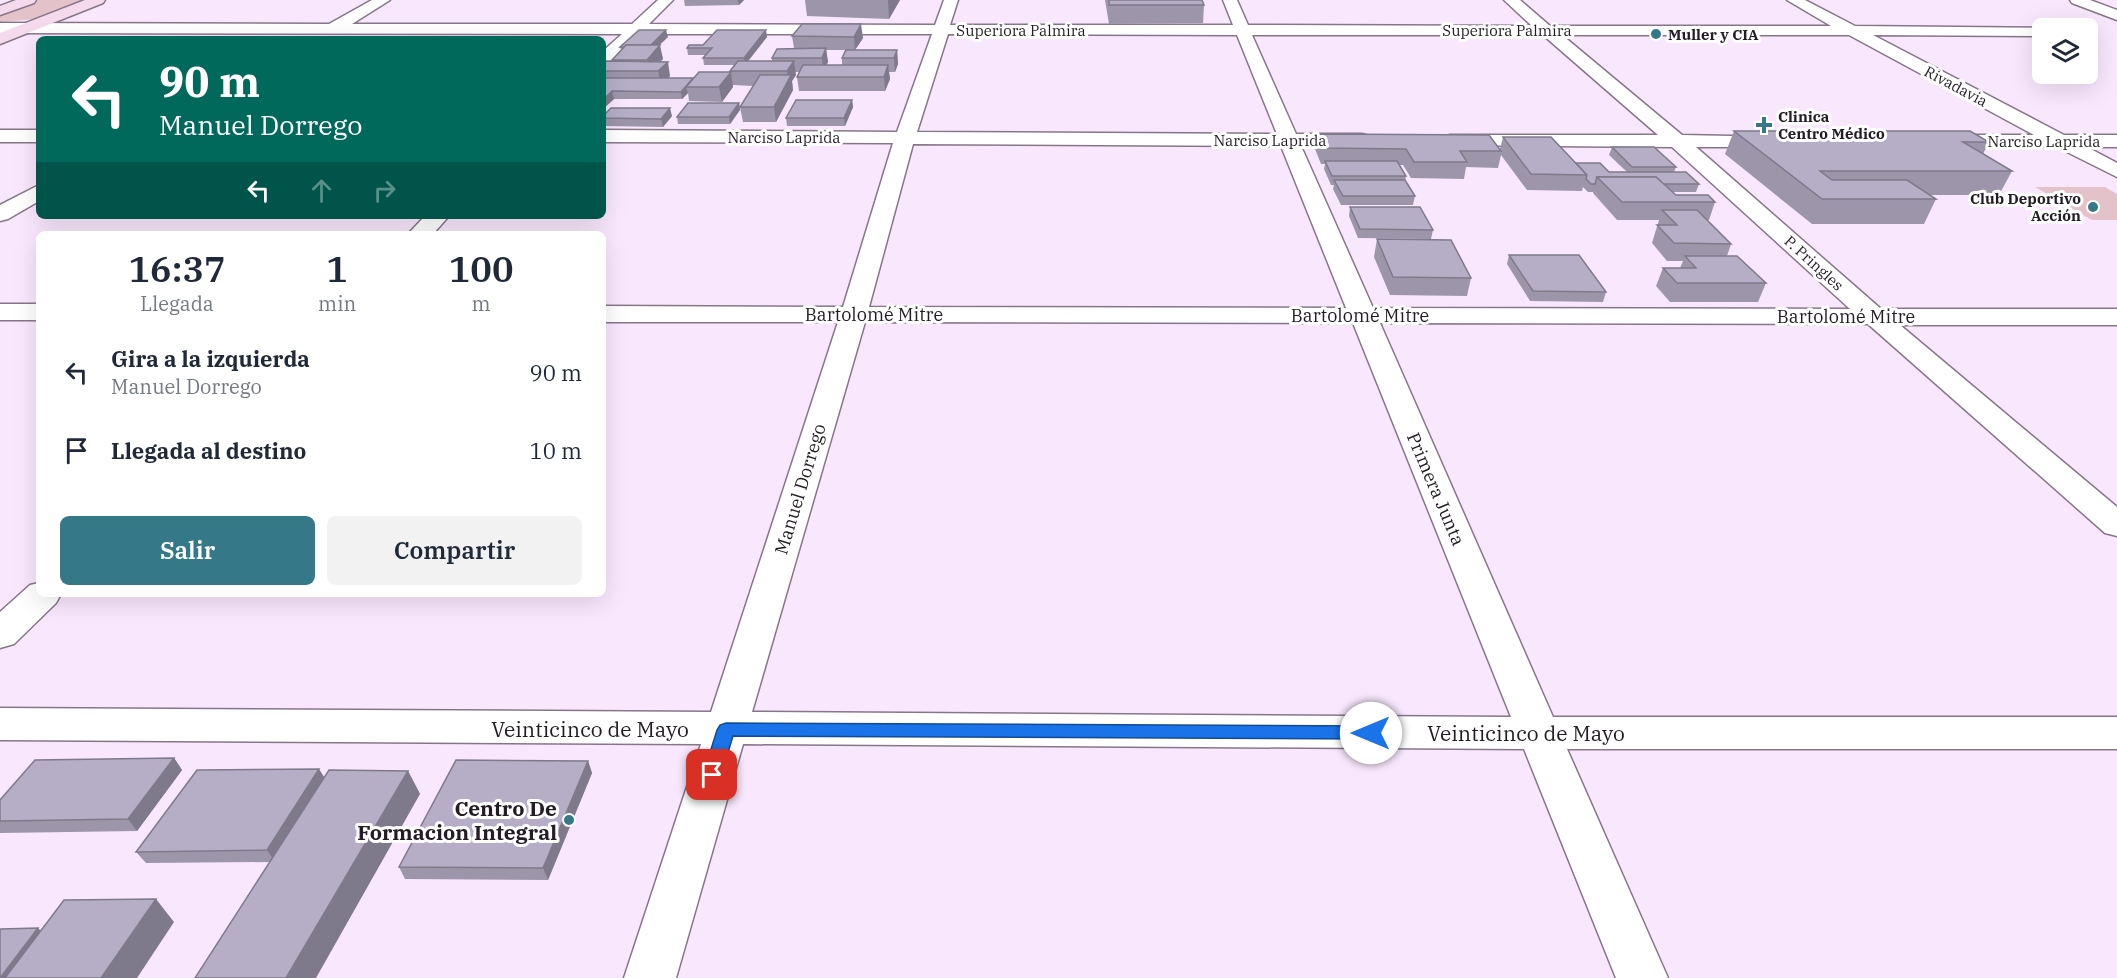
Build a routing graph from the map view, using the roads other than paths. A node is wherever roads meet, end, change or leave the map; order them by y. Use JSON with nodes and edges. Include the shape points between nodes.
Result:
{"nodes":[{"id":1,"x":98,"y":0,"type":"edge"},
{"id":2,"x":383,"y":0,"type":"edge"},
{"id":3,"x":666,"y":0,"type":"edge"},
{"id":4,"x":1511,"y":0,"type":"edge"},
{"id":5,"x":1794,"y":0,"type":"edge"},
{"id":6,"x":2078,"y":0,"type":"edge"},
{"id":7,"x":15,"y":4,"type":"edge"},
{"id":8,"x":0,"y":11,"type":"edge"},
{"id":9,"x":946,"y":15,"type":"edge"},
{"id":10,"x":1235,"y":15,"type":"edge"},
{"id":11,"x":2117,"y":15,"type":"edge"},
{"id":12,"x":0,"y":28,"type":"edge"},
{"id":13,"x":26,"y":28,"type":"junction"},
{"id":14,"x":333,"y":28,"type":"junction"},
{"id":15,"x":635,"y":30,"type":"junction"},
{"id":16,"x":1546,"y":31,"type":"junction"},
{"id":17,"x":1852,"y":31,"type":"junction"},
{"id":18,"x":2032,"y":31,"type":"edge"},
{"id":19,"x":318,"y":36,"type":"edge"},
{"id":20,"x":0,"y":39,"type":"edge"},
{"id":21,"x":606,"y":57,"type":"edge"},
{"id":22,"x":0,"y":136,"type":"edge"},
{"id":23,"x":36,"y":136,"type":"edge"},
{"id":24,"x":606,"y":136,"type":"edge"},
{"id":25,"x":905,"y":138,"type":"junction"},
{"id":26,"x":1289,"y":140,"type":"junction"},
{"id":27,"x":1383,"y":141,"type":"edge"},
{"id":28,"x":1431,"y":141,"type":"edge"},
{"id":29,"x":1797,"y":141,"type":"edge"},
{"id":30,"x":1917,"y":141,"type":"edge"},
{"id":31,"x":2061,"y":141,"type":"junction"},
{"id":32,"x":2117,"y":141,"type":"edge"},
{"id":33,"x":1678,"y":142,"type":"junction"},
{"id":34,"x":2117,"y":171,"type":"edge"},
{"id":35,"x":36,"y":194,"type":"edge"},
{"id":36,"x":0,"y":214,"type":"edge"},
{"id":37,"x":435,"y":219,"type":"edge"},
{"id":38,"x":423,"y":231,"type":"edge"},
{"id":39,"x":0,"y":312,"type":"edge"},
{"id":40,"x":36,"y":312,"type":"edge"},
{"id":41,"x":606,"y":314,"type":"edge"},
{"id":42,"x":854,"y":314,"type":"junction"},
{"id":43,"x":1363,"y":315,"type":"junction"},
{"id":44,"x":1874,"y":316,"type":"junction"},
{"id":45,"x":2117,"y":317,"type":"edge"},
{"id":46,"x":2117,"y":525,"type":"edge"},
{"id":47,"x":40,"y":597,"type":"edge"},
{"id":48,"x":0,"y":634,"type":"edge"},
{"id":49,"x":0,"y":724,"type":"edge"},
{"id":50,"x":726,"y":730,"type":"junction"},
{"id":51,"x":1538,"y":733,"type":"junction"},
{"id":52,"x":2117,"y":733,"type":"edge"},
{"id":53,"x":650,"y":978,"type":"edge"},
{"id":54,"x":1642,"y":978,"type":"edge"}],
"edges":[{"from":1,"to":13,"type":"main road"},
{"from":2,"to":14,"type":"street"},
{"from":3,"to":15,"type":"street"},
{"from":4,"to":16,"type":"street","name":"P. Pringles"},
{"from":5,"to":17,"type":"street","name":"Rivadavia"},
{"from":6,"to":11,"type":"street"},
{"from":7,"to":8,"type":"main road"},
{"from":9,"to":10,"type":"street","name":"Superiora Palmira"},
{"from":9,"to":15,"type":"street","name":"Superiora Palmira"},
{"from":9,"to":25,"type":"street","name":"Manuel Dorrego"},
{"from":10,"to":16,"type":"street","name":"Superiora Palmira"},
{"from":10,"to":26,"type":"street","name":"Primera Junta"},
{"from":12,"to":13,"type":"street","name":"Superiora Palmira"},
{"from":13,"to":14,"type":"street","name":"Superiora Palmira"},
{"from":13,"to":20,"type":"main road"},
{"from":14,"to":15,"type":"street","name":"Superiora Palmira"},
{"from":14,"to":19,"type":"street"},
{"from":15,"to":21,"type":"street"},
{"from":16,"to":17,"type":"street","name":"Superiora Palmira"},
{"from":16,"to":33,"type":"street","name":"P. Pringles"},
{"from":17,"to":18,"type":"street","name":"Superiora Palmira"},
{"from":17,"to":31,"type":"street","name":"Rivadavia"},
{"from":22,"to":23,"type":"street"},
{"from":24,"to":25,"type":"street","name":"Narciso Laprida"},
{"from":25,"to":26,"type":"street","name":"Narciso Laprida"},
{"from":25,"to":42,"type":"street","name":"Manuel Dorrego"},
{"from":26,"to":27,"type":"street","name":"Narciso Laprida"},
{"from":26,"to":43,"type":"street","name":"Primera Junta"},
{"from":28,"to":33,"type":"street"},
{"from":29,"to":33,"type":"street"},
{"from":30,"to":31,"type":"street","name":"Narciso Laprida"},
{"from":31,"to":32,"type":"street","name":"Narciso Laprida"},
{"from":31,"to":34,"type":"street","name":"Rivadavia"},
{"from":33,"to":44,"type":"street","name":"P. Pringles"},
{"from":35,"to":36,"type":"street"},
{"from":37,"to":38,"type":"street"},
{"from":39,"to":40,"type":"street"},
{"from":41,"to":42,"type":"street","name":"Bartolomé Mitre"},
{"from":42,"to":43,"type":"street","name":"Bartolomé Mitre"},
{"from":42,"to":50,"type":"street","name":"Manuel Dorrego"},
{"from":43,"to":44,"type":"street","name":"Bartolomé Mitre"},
{"from":43,"to":51,"type":"street","name":"Primera Junta"},
{"from":44,"to":45,"type":"street","name":"Bartolomé Mitre"},
{"from":44,"to":46,"type":"street","name":"P. Pringles"},
{"from":47,"to":48,"type":"street"},
{"from":49,"to":50,"type":"street","name":"Veinticinco de Mayo"},
{"from":50,"to":51,"type":"street","name":"Veinticinco de Mayo"},
{"from":50,"to":53,"type":"street","name":"Manuel Dorrego"},
{"from":51,"to":52,"type":"street","name":"Veinticinco de Mayo"},
{"from":51,"to":54,"type":"street","name":"Primera Junta"}]}
